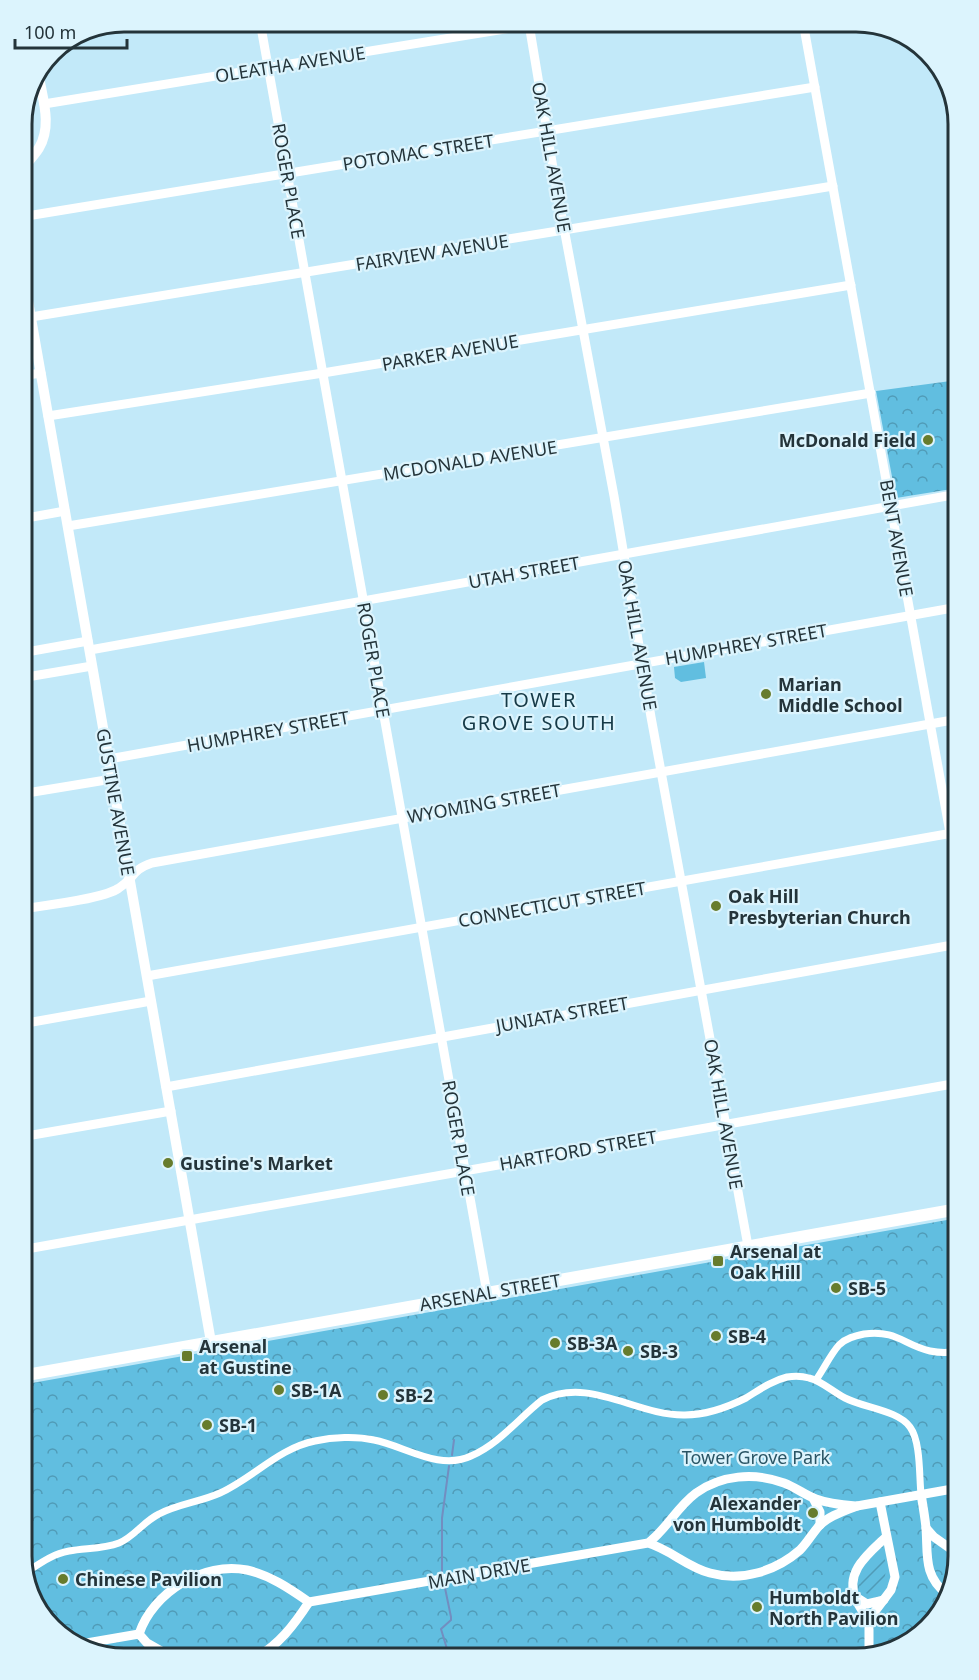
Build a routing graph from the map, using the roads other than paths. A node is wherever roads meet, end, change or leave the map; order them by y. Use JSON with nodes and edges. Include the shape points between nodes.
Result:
{"nodes":[{"id":1,"x":262,"y":32,"type":"edge"},
{"id":2,"x":487,"y":32,"type":"edge"},
{"id":3,"x":532,"y":32,"type":"edge"},
{"id":4,"x":805,"y":32,"type":"edge"},
{"id":5,"x":268,"y":67,"type":"junction"},
{"id":6,"x":40,"y":84,"type":"edge"},
{"id":7,"x":815,"y":87,"type":"junction"},
{"id":8,"x":44,"y":104,"type":"junction"},
{"id":9,"x":548,"y":132,"type":"junction"},
{"id":10,"x":32,"y":155,"type":"edge"},
{"id":11,"x":288,"y":174,"type":"junction"},
{"id":12,"x":833,"y":186,"type":"junction"},
{"id":13,"x":32,"y":215,"type":"edge"},
{"id":14,"x":565,"y":230,"type":"junction"},
{"id":15,"x":306,"y":273,"type":"junction"},
{"id":16,"x":851,"y":285,"type":"junction"},
{"id":17,"x":32,"y":317,"type":"edge"},
{"id":18,"x":32,"y":323,"type":"edge"},
{"id":19,"x":583,"y":329,"type":"junction"},
{"id":20,"x":41,"y":373,"type":"junction"},
{"id":21,"x":323,"y":373,"type":"junction"},
{"id":22,"x":32,"y":374,"type":"edge"},
{"id":23,"x":871,"y":393,"type":"junction"},
{"id":24,"x":48,"y":416,"type":"junction"},
{"id":25,"x":604,"y":438,"type":"junction"},
{"id":26,"x":342,"y":481,"type":"junction"},
{"id":27,"x":947,"y":496,"type":"edge"},
{"id":28,"x":892,"y":506,"type":"junction"},
{"id":29,"x":65,"y":511,"type":"junction"},
{"id":30,"x":32,"y":517,"type":"edge"},
{"id":31,"x":68,"y":526,"type":"junction"},
{"id":32,"x":624,"y":553,"type":"junction"},
{"id":33,"x":364,"y":601,"type":"junction"},
{"id":34,"x":947,"y":609,"type":"edge"},
{"id":35,"x":910,"y":615,"type":"junction"},
{"id":36,"x":89,"y":646,"type":"junction"},
{"id":37,"x":32,"y":652,"type":"edge"},
{"id":38,"x":642,"y":663,"type":"junction"},
{"id":39,"x":92,"y":666,"type":"junction"},
{"id":40,"x":32,"y":676,"type":"edge"},
{"id":41,"x":383,"y":711,"type":"junction"},
{"id":42,"x":947,"y":721,"type":"edge"},
{"id":43,"x":930,"y":724,"type":"junction"},
{"id":44,"x":109,"y":759,"type":"junction"},
{"id":45,"x":662,"y":771,"type":"junction"},
{"id":46,"x":112,"y":779,"type":"junction"},
{"id":47,"x":32,"y":792,"type":"edge"},
{"id":48,"x":947,"y":800,"type":"edge"},
{"id":49,"x":402,"y":818,"type":"junction"},
{"id":50,"x":947,"y":833,"type":"edge"},
{"id":51,"x":130,"y":878,"type":"junction"},
{"id":52,"x":682,"y":880,"type":"junction"},
{"id":53,"x":32,"y":907,"type":"edge"},
{"id":54,"x":422,"y":928,"type":"junction"},
{"id":55,"x":947,"y":946,"type":"edge"},
{"id":56,"x":147,"y":976,"type":"junction"},
{"id":57,"x":701,"y":989,"type":"junction"},
{"id":58,"x":151,"y":1001,"type":"junction"},
{"id":59,"x":32,"y":1021,"type":"edge"},
{"id":60,"x":441,"y":1036,"type":"junction"},
{"id":61,"x":947,"y":1085,"type":"edge"},
{"id":62,"x":166,"y":1087,"type":"junction"},
{"id":63,"x":171,"y":1111,"type":"junction"},
{"id":64,"x":724,"y":1124,"type":"junction"},
{"id":65,"x":32,"y":1135,"type":"edge"},
{"id":66,"x":465,"y":1170,"type":"junction"},
{"id":67,"x":947,"y":1211,"type":"edge"},
{"id":68,"x":190,"y":1220,"type":"junction"},
{"id":69,"x":748,"y":1246,"type":"junction"},
{"id":70,"x":32,"y":1248,"type":"edge"},
{"id":71,"x":487,"y":1293,"type":"junction"},
{"id":72,"x":211,"y":1342,"type":"junction"},
{"id":73,"x":947,"y":1353,"type":"edge"},
{"id":74,"x":32,"y":1374,"type":"edge"},
{"id":75,"x":816,"y":1380,"type":"junction"},
{"id":76,"x":947,"y":1490,"type":"edge"},
{"id":77,"x":921,"y":1494,"type":"junction"},
{"id":78,"x":813,"y":1498,"type":"junction"},
{"id":79,"x":880,"y":1502,"type":"junction"},
{"id":80,"x":857,"y":1506,"type":"junction"},
{"id":81,"x":820,"y":1525,"type":"junction"},
{"id":82,"x":926,"y":1528,"type":"junction"},
{"id":83,"x":886,"y":1537,"type":"junction"},
{"id":84,"x":648,"y":1543,"type":"junction"},
{"id":85,"x":947,"y":1546,"type":"edge"},
{"id":86,"x":32,"y":1569,"type":"edge"},
{"id":87,"x":942,"y":1589,"type":"edge"},
{"id":88,"x":854,"y":1595,"type":"junction"},
{"id":89,"x":884,"y":1600,"type":"junction"},
{"id":90,"x":309,"y":1602,"type":"junction"},
{"id":91,"x":868,"y":1625,"type":"junction"},
{"id":92,"x":139,"y":1634,"type":"junction"},
{"id":93,"x":90,"y":1642,"type":"edge"},
{"id":94,"x":156,"y":1648,"type":"edge"},
{"id":95,"x":271,"y":1648,"type":"edge"},
{"id":96,"x":869,"y":1648,"type":"edge"}],
"edges":[{"from":1,"to":5,"type":"street","name":"ROGER PLACE"},
{"from":2,"to":5,"type":"street","name":"OLEATHA AVENUE"},
{"from":3,"to":9,"type":"street","name":"OAK HILL AVENUE"},
{"from":4,"to":7,"type":"street","name":"BENT AVENUE"},
{"from":5,"to":8,"type":"street","name":"OLEATHA AVENUE"},
{"from":5,"to":11,"type":"street","name":"ROGER PLACE"},
{"from":6,"to":8,"type":"street"},
{"from":7,"to":9,"type":"street","name":"POTOMAC STREET"},
{"from":7,"to":12,"type":"street","name":"BENT AVENUE"},
{"from":8,"to":10,"type":"street","via":[[46,127],[42,142]]},
{"from":9,"to":11,"type":"street","name":"POTOMAC STREET"},
{"from":9,"to":14,"type":"street","name":"OAK HILL AVENUE"},
{"from":11,"to":13,"type":"street","name":"POTOMAC STREET"},
{"from":11,"to":15,"type":"street","name":"ROGER PLACE"},
{"from":12,"to":14,"type":"street","name":"FAIRVIEW AVENUE"},
{"from":12,"to":16,"type":"street","name":"BENT AVENUE"},
{"from":14,"to":15,"type":"street","name":"FAIRVIEW AVENUE"},
{"from":14,"to":19,"type":"street","name":"OAK HILL AVENUE"},
{"from":15,"to":17,"type":"street","name":"FAIRVIEW AVENUE"},
{"from":15,"to":21,"type":"street","name":"ROGER PLACE"},
{"from":16,"to":19,"type":"street","name":"PARKER AVENUE"},
{"from":16,"to":23,"type":"street","name":"BENT AVENUE"},
{"from":18,"to":20,"type":"street","name":"GUSTINE AVENUE"},
{"from":19,"to":21,"type":"street","name":"PARKER AVENUE"},
{"from":19,"to":25,"type":"street","name":"OAK HILL AVENUE"},
{"from":20,"to":22,"type":"street"},
{"from":20,"to":24,"type":"street","name":"GUSTINE AVENUE"},
{"from":21,"to":24,"type":"street","name":"PARKER AVENUE"},
{"from":21,"to":26,"type":"street","name":"ROGER PLACE"},
{"from":23,"to":25,"type":"street","name":"MCDONALD AVENUE"},
{"from":23,"to":28,"type":"street","name":"BENT AVENUE"},
{"from":24,"to":29,"type":"street","name":"GUSTINE AVENUE"},
{"from":25,"to":26,"type":"street","name":"MCDONALD AVENUE"},
{"from":25,"to":32,"type":"street","name":"OAK HILL AVENUE"},
{"from":26,"to":31,"type":"street","name":"MCDONALD AVENUE"},
{"from":26,"to":33,"type":"street","name":"ROGER PLACE"},
{"from":27,"to":28,"type":"street","name":"UTAH STREET"},
{"from":28,"to":32,"type":"street","name":"UTAH STREET"},
{"from":28,"to":35,"type":"street","name":"BENT AVENUE"},
{"from":29,"to":30,"type":"street"},
{"from":29,"to":31,"type":"street","name":"GUSTINE AVENUE"},
{"from":31,"to":36,"type":"street","name":"GUSTINE AVENUE"},
{"from":32,"to":33,"type":"street","name":"UTAH STREET"},
{"from":32,"to":38,"type":"street","name":"OAK HILL AVENUE"},
{"from":33,"to":36,"type":"street","name":"UTAH STREET"},
{"from":33,"to":41,"type":"street","name":"ROGER PLACE"},
{"from":34,"to":35,"type":"street","name":"HUMPHREY STREET"},
{"from":35,"to":38,"type":"street","name":"HUMPHREY STREET"},
{"from":35,"to":43,"type":"street","name":"BENT AVENUE"},
{"from":36,"to":37,"type":"street","name":"UTAH STREET"},
{"from":36,"to":39,"type":"street","name":"GUSTINE AVENUE"},
{"from":38,"to":41,"type":"street","name":"HUMPHREY STREET"},
{"from":38,"to":45,"type":"street","name":"OAK HILL AVENUE"},
{"from":39,"to":40,"type":"street"},
{"from":39,"to":44,"type":"street","name":"GUSTINE AVENUE"},
{"from":41,"to":44,"type":"street","name":"HUMPHREY STREET"},
{"from":41,"to":49,"type":"street","name":"ROGER PLACE"},
{"from":42,"to":43,"type":"street","name":"WYOMING STREET"},
{"from":43,"to":45,"type":"street","name":"WYOMING STREET"},
{"from":43,"to":48,"type":"street","name":"BENT AVENUE"},
{"from":44,"to":46,"type":"street","name":"GUSTINE AVENUE"},
{"from":45,"to":49,"type":"street","name":"WYOMING STREET"},
{"from":45,"to":52,"type":"street","name":"OAK HILL AVENUE"},
{"from":46,"to":47,"type":"street"},
{"from":46,"to":51,"type":"street","name":"GUSTINE AVENUE"},
{"from":49,"to":51,"type":"street","name":"WYOMING STREET","via":[[152,863]]},
{"from":49,"to":54,"type":"street","name":"ROGER PLACE"},
{"from":50,"to":52,"type":"street","name":"CONNECTICUT STREET"},
{"from":51,"to":53,"type":"street","name":"WYOMING STREET","via":[[106,894]]},
{"from":51,"to":56,"type":"street","name":"GUSTINE AVENUE"},
{"from":52,"to":54,"type":"street","name":"CONNECTICUT STREET"},
{"from":52,"to":57,"type":"street","name":"OAK HILL AVENUE"},
{"from":54,"to":56,"type":"street","name":"CONNECTICUT STREET"},
{"from":54,"to":60,"type":"street","name":"ROGER PLACE"},
{"from":55,"to":57,"type":"street","name":"JUNIATA STREET"},
{"from":56,"to":58,"type":"street","name":"GUSTINE AVENUE"},
{"from":57,"to":60,"type":"street","name":"JUNIATA STREET"},
{"from":57,"to":64,"type":"street","name":"OAK HILL AVENUE"},
{"from":58,"to":59,"type":"street"},
{"from":58,"to":62,"type":"street","name":"GUSTINE AVENUE"},
{"from":60,"to":62,"type":"street","name":"JUNIATA STREET"},
{"from":60,"to":66,"type":"street","name":"ROGER PLACE"},
{"from":61,"to":64,"type":"street","name":"HARTFORD STREET"},
{"from":62,"to":63,"type":"street","name":"GUSTINE AVENUE"},
{"from":63,"to":65,"type":"street"},
{"from":63,"to":68,"type":"street","name":"GUSTINE AVENUE"},
{"from":64,"to":66,"type":"street","name":"HARTFORD STREET"},
{"from":64,"to":69,"type":"street","name":"OAK HILL AVENUE"},
{"from":66,"to":68,"type":"street","name":"HARTFORD STREET"},
{"from":66,"to":71,"type":"street","name":"ROGER PLACE"},
{"from":67,"to":69,"type":"main road","name":"ARSENAL STREET"},
{"from":68,"to":70,"type":"street","name":"HARTFORD STREET"},
{"from":68,"to":72,"type":"street","name":"GUSTINE AVENUE"},
{"from":69,"to":71,"type":"main road","name":"ARSENAL STREET"},
{"from":71,"to":72,"type":"main road","name":"ARSENAL STREET"},
{"from":72,"to":74,"type":"main road","name":"ARSENAL STREET"},
{"from":73,"to":75,"type":"street","via":[[929,1351],[883,1333],[859,1335],[839,1345]]},
{"from":75,"to":77,"type":"street","via":[[847,1399],[907,1423],[916,1439]]},
{"from":75,"to":86,"type":"street","via":[[788,1377],[722,1407],[683,1415],[645,1409],[596,1394],[560,1394],[542,1400],[479,1452],[458,1460],[426,1456],[371,1439],[312,1441],[288,1450],[219,1493],[159,1514],[121,1542],[56,1554]]},
{"from":76,"to":77,"type":"street"},
{"from":77,"to":79,"type":"street"},
{"from":77,"to":82,"type":"street"},
{"from":78,"to":80,"type":"street"},
{"from":78,"to":81,"type":"street","via":[[820,1512]]},
{"from":78,"to":84,"type":"street","via":[[769,1479],[729,1479],[706,1487],[686,1501]]},
{"from":79,"to":80,"type":"street"},
{"from":79,"to":83,"type":"street"},
{"from":80,"to":81,"type":"street"},
{"from":81,"to":84,"type":"street","via":[[801,1549],[778,1565],[752,1575],[710,1573]]},
{"from":82,"to":85,"type":"street"},
{"from":82,"to":87,"type":"street","via":[[928,1569]]},
{"from":83,"to":88,"type":"street","via":[[855,1572]]},
{"from":83,"to":89,"type":"street","via":[[895,1577]]},
{"from":84,"to":90,"type":"street","name":"MAIN DRIVE"},
{"from":88,"to":89,"type":"street","via":[[867,1604]]},
{"from":88,"to":91,"type":"street"},
{"from":89,"to":91,"type":"street"},
{"from":90,"to":92,"type":"street","via":[[285,1586],[248,1570],[211,1571],[174,1588],[142,1625]]},
{"from":90,"to":95,"type":"street","via":[[289,1632]]},
{"from":91,"to":96,"type":"street"},
{"from":92,"to":93,"type":"street"},
{"from":92,"to":94,"type":"street"}]}
